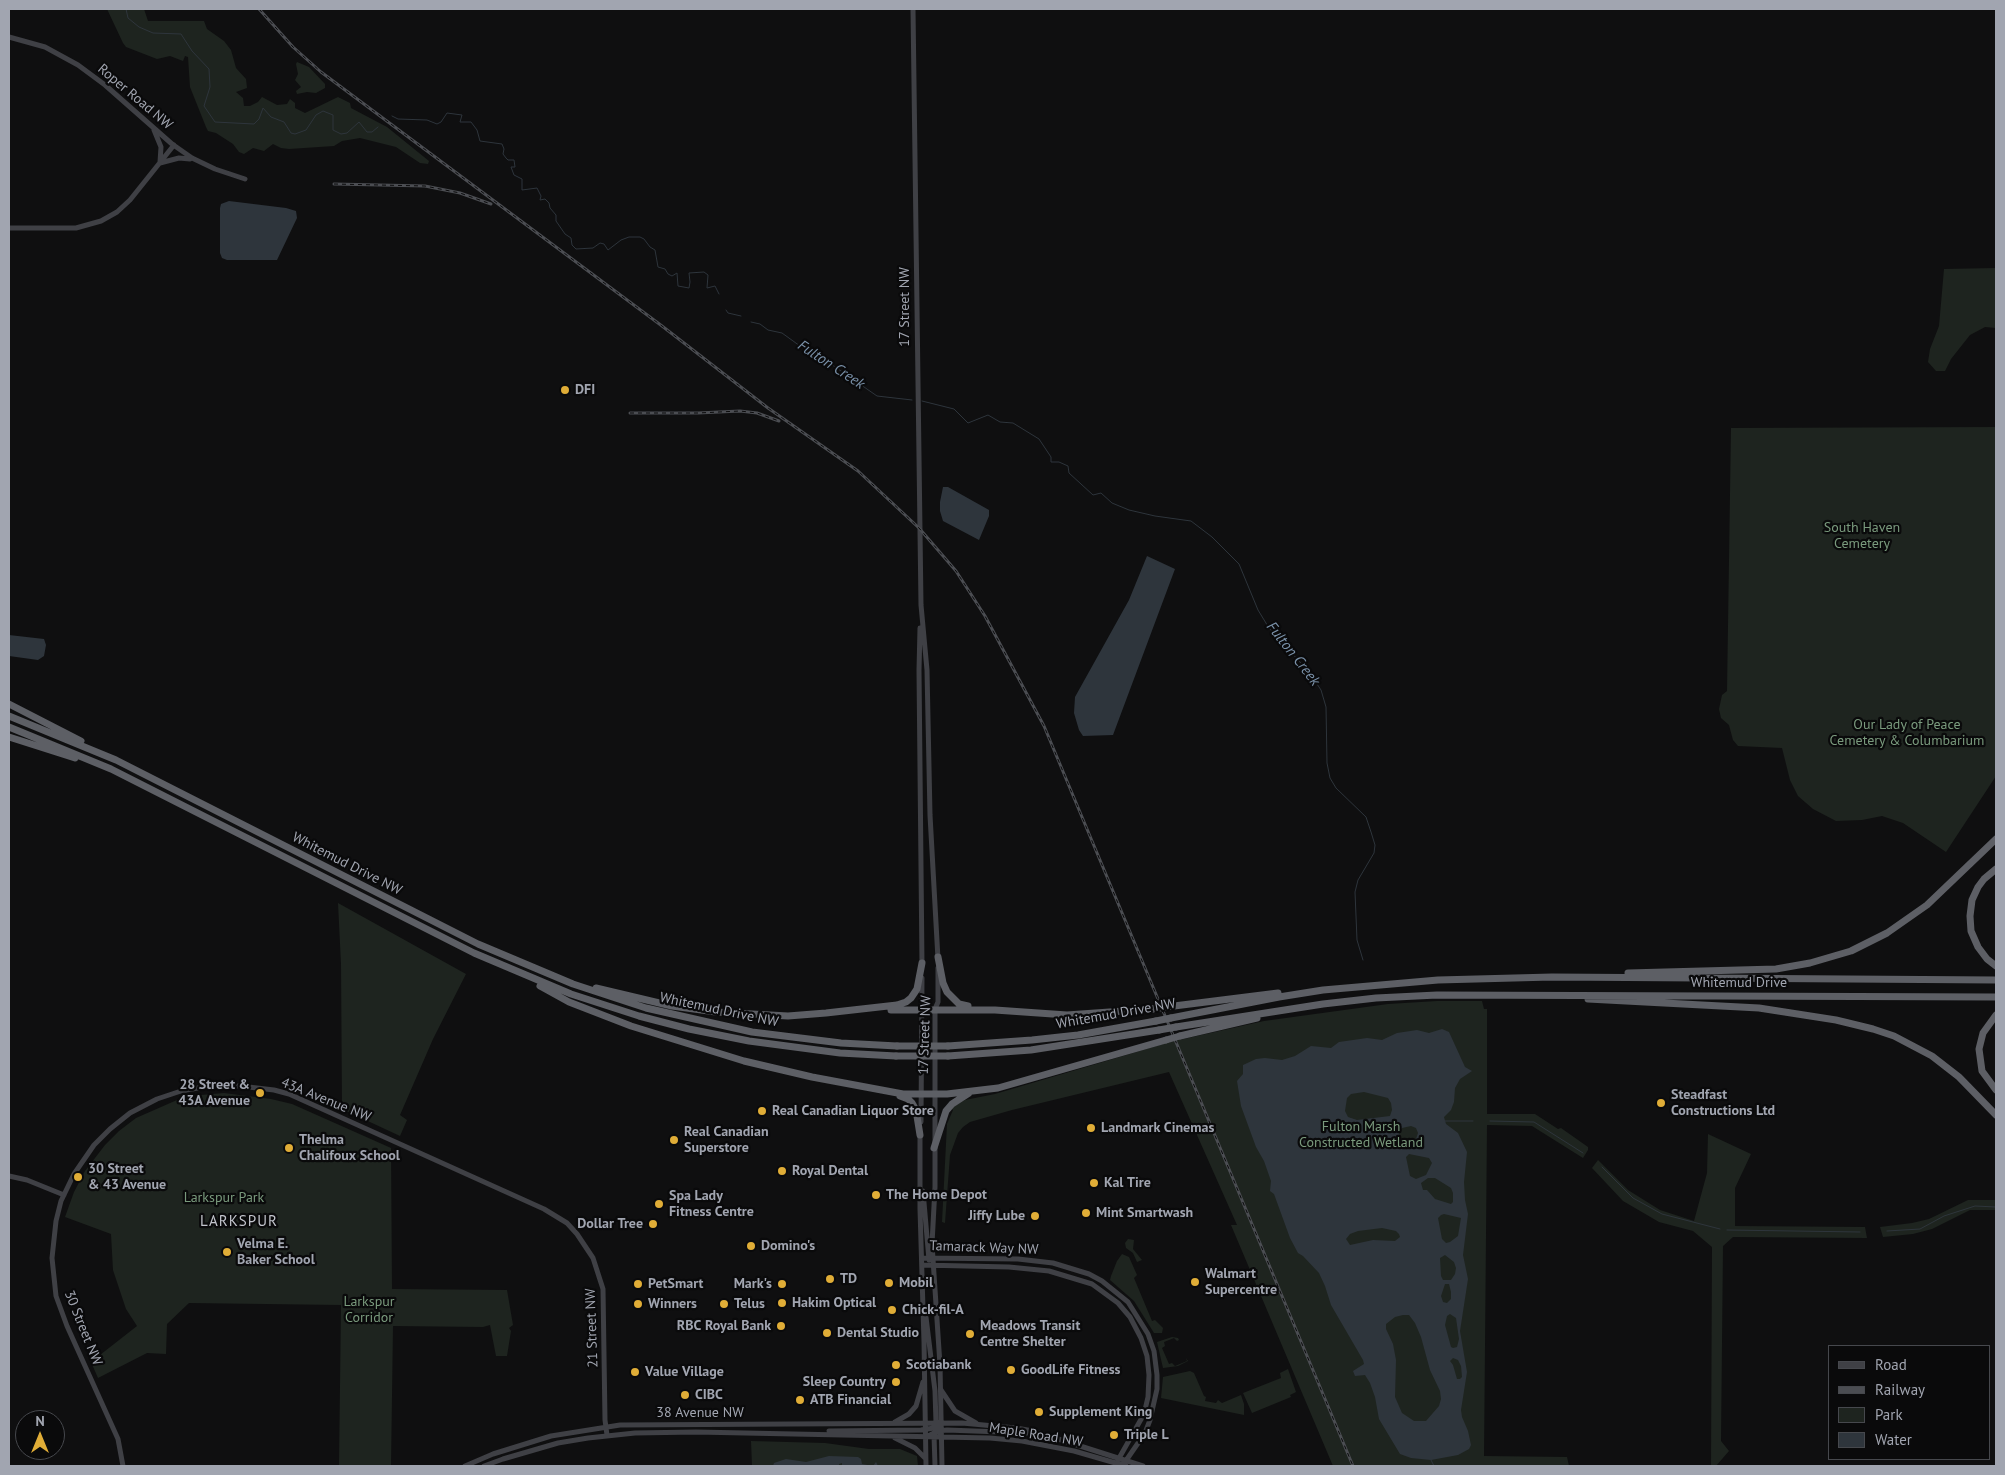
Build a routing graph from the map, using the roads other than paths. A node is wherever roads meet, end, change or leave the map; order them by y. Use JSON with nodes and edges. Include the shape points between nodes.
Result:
{"nodes":[{"id":1,"x":913,"y":9,"type":"edge"},
{"id":2,"x":9,"y":37,"type":"edge"},
{"id":3,"x":152,"y":127,"type":"junction"},
{"id":4,"x":174,"y":145,"type":"junction"},
{"id":5,"x":197,"y":161,"type":"junction"},
{"id":6,"x":159,"y":164,"type":"junction"},
{"id":7,"x":245,"y":179,"type":"dead end"},
{"id":8,"x":9,"y":228,"type":"edge"},
{"id":9,"x":921,"y":605,"type":"junction"},
{"id":10,"x":9,"y":704,"type":"edge"},
{"id":11,"x":9,"y":716,"type":"edge"},
{"id":12,"x":9,"y":726,"type":"edge"},
{"id":13,"x":9,"y":737,"type":"edge"},
{"id":14,"x":116,"y":760,"type":"junction"},
{"id":15,"x":111,"y":769,"type":"junction"},
{"id":16,"x":1996,"y":839,"type":"edge"},
{"id":17,"x":1996,"y":869,"type":"edge"},
{"id":18,"x":938,"y":957,"type":"junction"},
{"id":19,"x":922,"y":963,"type":"junction"},
{"id":20,"x":1996,"y":966,"type":"edge"},
{"id":21,"x":507,"y":968,"type":"junction"},
{"id":22,"x":1552,"y":977,"type":"junction"},
{"id":23,"x":1483,"y":979,"type":"joint"},
{"id":24,"x":1996,"y":980,"type":"edge"},
{"id":25,"x":573,"y":984,"type":"junction"},
{"id":26,"x":1324,"y":990,"type":"junction"},
{"id":27,"x":1482,"y":994,"type":"joint"},
{"id":28,"x":1500,"y":995,"type":"junction"},
{"id":29,"x":1996,"y":997,"type":"edge"},
{"id":30,"x":1323,"y":1004,"type":"junction"},
{"id":31,"x":922,"y":1009,"type":"junction"},
{"id":32,"x":935,"y":1009,"type":"junction"},
{"id":33,"x":995,"y":1010,"type":"junction"},
{"id":34,"x":826,"y":1013,"type":"junction"},
{"id":35,"x":1996,"y":1015,"type":"edge"},
{"id":36,"x":1996,"y":1090,"type":"edge"},
{"id":37,"x":888,"y":1092,"type":"junction"},
{"id":38,"x":972,"y":1092,"type":"junction"},
{"id":39,"x":921,"y":1094,"type":"junction"},
{"id":40,"x":935,"y":1094,"type":"junction"},
{"id":41,"x":1996,"y":1115,"type":"edge"},
{"id":42,"x":118,"y":1122,"type":"joint"},
{"id":43,"x":920,"y":1136,"type":"junction"},
{"id":44,"x":934,"y":1148,"type":"junction"},
{"id":45,"x":920,"y":1172,"type":"junction"},
{"id":46,"x":9,"y":1176,"type":"edge"},
{"id":47,"x":64,"y":1194,"type":"junction"},
{"id":48,"x":548,"y":1211,"type":"joint"},
{"id":49,"x":922,"y":1258,"type":"junction"},
{"id":50,"x":931,"y":1258,"type":"junction"},
{"id":51,"x":922,"y":1265,"type":"junction"},
{"id":52,"x":934,"y":1266,"type":"junction"},
{"id":53,"x":923,"y":1294,"type":"junction"},
{"id":54,"x":925,"y":1373,"type":"junction"},
{"id":55,"x":941,"y":1390,"type":"junction"},
{"id":56,"x":888,"y":1423,"type":"junction"},
{"id":57,"x":925,"y":1423,"type":"junction"},
{"id":58,"x":979,"y":1424,"type":"junction"},
{"id":59,"x":606,"y":1427,"type":"junction"},
{"id":60,"x":925,"y":1430,"type":"junction"},
{"id":61,"x":937,"y":1430,"type":"junction"},
{"id":62,"x":808,"y":1434,"type":"junction"},
{"id":63,"x":607,"y":1435,"type":"junction"},
{"id":64,"x":1048,"y":1436,"type":"junction"},
{"id":65,"x":892,"y":1437,"type":"junction"},
{"id":66,"x":925,"y":1438,"type":"junction"},
{"id":67,"x":501,"y":1451,"type":"junction"},
{"id":68,"x":493,"y":1454,"type":"junction"},
{"id":69,"x":926,"y":1459,"type":"junction"},
{"id":70,"x":504,"y":1462,"type":"junction"},
{"id":71,"x":1121,"y":1463,"type":"edge"},
{"id":72,"x":497,"y":1464,"type":"edge"},
{"id":73,"x":123,"y":1466,"type":"edge"},
{"id":74,"x":465,"y":1466,"type":"edge"},
{"id":75,"x":484,"y":1466,"type":"edge"},
{"id":76,"x":926,"y":1466,"type":"edge"},
{"id":77,"x":935,"y":1466,"type":"edge"},
{"id":78,"x":942,"y":1466,"type":"edge"},
{"id":79,"x":1143,"y":1466,"type":"edge"}],
"edges":[{"from":1,"to":9,"type":"main road","name":"17 Street NW"},
{"from":2,"to":3,"type":"main road","name":"Roper Road NW","via":[[45,47],[78,65]]},
{"from":3,"to":4,"type":"main road","name":"Roper Road NW"},
{"from":3,"to":6,"type":"main road","via":[[161,147]]},
{"from":4,"to":5,"type":"main road","name":"Roper Road NW"},
{"from":4,"to":6,"type":"main road"},
{"from":5,"to":6,"type":"main road","via":[[179,158]]},
{"from":5,"to":7,"type":"main road","name":"Roper Road NW"},
{"from":6,"to":8,"type":"main road","via":[[124,206],[101,221],[76,228]]},
{"from":9,"to":18,"type":"main road","name":"17 Street NW"},
{"from":9,"to":19,"type":"main road","name":"17 Street NW"},
{"from":10,"to":14,"type":"highway"},
{"from":11,"to":14,"type":"highway","name":"Whitemud Drive NW"},
{"from":12,"to":15,"type":"highway","name":"Whitemud Drive NW"},
{"from":13,"to":15,"type":"highway"},
{"from":14,"to":25,"type":"highway","name":"Whitemud Drive NW","via":[[478,944]]},
{"from":15,"to":21,"type":"highway","name":"Whitemud Drive NW"},
{"from":16,"to":22,"type":"highway","via":[[1927,905],[1874,940],[1839,955],[1776,969]]},
{"from":17,"to":20,"type":"highway","via":[[1984,879],[1975,894],[1970,923],[1982,954]]},
{"from":18,"to":32,"type":"main road","name":"17 Street NW","via":[[938,1002]]},
{"from":18,"to":33,"type":"highway","via":[[943,983],[956,1002]]},
{"from":19,"to":31,"type":"main road","name":"17 Street NW"},
{"from":19,"to":34,"type":"highway","via":[[917,989],[906,1002]]},
{"from":21,"to":30,"type":"highway","name":"Whitemud Drive NW","bridge":true,"via":[[571,994],[689,1029],[794,1048],[896,1056],[948,1056],[1040,1049]]},
{"from":21,"to":37,"type":"highway","via":[[569,1002],[684,1043],[780,1070]]},
{"from":22,"to":23,"type":"highway","name":"Whitemud Drive"},
{"from":22,"to":24,"type":"highway","name":"Whitemud Drive"},
{"from":23,"to":26,"type":"highway","name":"Whitemud Drive NW"},
{"from":25,"to":26,"type":"highway","name":"Whitemud Drive NW","bridge":true,"via":[[646,1008],[752,1032],[897,1046],[948,1046],[1078,1035]]},
{"from":25,"to":34,"type":"highway","via":[[617,991],[672,1006],[716,1012],[788,1016]]},
{"from":26,"to":33,"type":"highway","bridge":true,"via":[[1067,1015]]},
{"from":27,"to":28,"type":"highway","name":"Whitemud Drive"},
{"from":27,"to":30,"type":"highway","name":"Whitemud Drive NW"},
{"from":28,"to":29,"type":"highway","name":"Whitemud Drive"},
{"from":28,"to":41,"type":"highway","via":[[1759,1008],[1853,1024],[1894,1036],[1932,1056],[1959,1077]]},
{"from":30,"to":38,"type":"highway","bridge":true,"via":[[1180,1036],[1017,1083]]},
{"from":31,"to":32,"type":"highway"},
{"from":31,"to":34,"type":"highway"},
{"from":31,"to":39,"type":"main road","name":"17 Street NW"},
{"from":32,"to":33,"type":"highway"},
{"from":32,"to":40,"type":"main road","name":"17 Street NW"},
{"from":35,"to":36,"type":"highway","via":[[1983,1033],[1979,1054],[1982,1072]]},
{"from":37,"to":39,"type":"highway"},
{"from":37,"to":43,"type":"highway","via":[[911,1101],[916,1110]]},
{"from":38,"to":40,"type":"highway"},
{"from":38,"to":44,"type":"highway","via":[[946,1111]]},
{"from":39,"to":40,"type":"highway"},
{"from":39,"to":43,"type":"main road","name":"17 Street NW"},
{"from":40,"to":44,"type":"main road","name":"17 Street NW"},
{"from":42,"to":47,"type":"main road","name":"30 Street NW","via":[[98,1140]]},
{"from":42,"to":48,"type":"main road","name":"43A Avenue NW","via":[[151,1102],[189,1089],[233,1086],[274,1090],[303,1100]]},
{"from":43,"to":45,"type":"main road","name":"17 Street NW"},
{"from":44,"to":50,"type":"main road","name":"17 Street NW"},
{"from":45,"to":49,"type":"main road","name":"17 Street NW"},
{"from":45,"to":50,"type":"main road"},
{"from":46,"to":47,"type":"main road"},
{"from":47,"to":73,"type":"main road","name":"30 Street NW","via":[[52,1250],[56,1296],[118,1439]]},
{"from":48,"to":59,"type":"main road","name":"21 Street NW","via":[[561,1218],[577,1234],[593,1258],[600,1276],[604,1306]]},
{"from":49,"to":50,"type":"main road","name":"Tamarack Way NW"},
{"from":49,"to":51,"type":"main road","name":"17 Street NW"},
{"from":50,"to":52,"type":"main road","name":"17 Street NW"},
{"from":50,"to":71,"type":"main road","name":"Tamarack Way NW","via":[[1018,1259],[1053,1263],[1089,1274],[1128,1302],[1148,1334],[1154,1351],[1157,1389],[1145,1433]]},
{"from":51,"to":52,"type":"main road","name":"Tamarack Way NW"},
{"from":51,"to":53,"type":"main road","name":"17 Street NW"},
{"from":52,"to":55,"type":"main road","name":"17 Street NW"},
{"from":52,"to":71,"type":"main road","name":"Tamarack Way NW","via":[[1049,1271],[1092,1284],[1118,1304],[1141,1338],[1149,1375],[1144,1414]]},
{"from":53,"to":54,"type":"main road","name":"17 Street NW"},
{"from":53,"to":61,"type":"main road"},
{"from":54,"to":56,"type":"main road","via":[[912,1412],[899,1421]]},
{"from":54,"to":57,"type":"main road","name":"17 Street NW"},
{"from":55,"to":58,"type":"main road","via":[[955,1411]]},
{"from":55,"to":61,"type":"main road","name":"17 Street NW"},
{"from":56,"to":57,"type":"main road","name":"38 Avenue NW"},
{"from":56,"to":59,"type":"main road","name":"38 Avenue NW"},
{"from":57,"to":60,"type":"main road","name":"17 Street NW"},
{"from":57,"to":61,"type":"main road"},
{"from":58,"to":61,"type":"main road","name":"Maple Road NW"},
{"from":58,"to":64,"type":"main road","name":"Maple Road NW"},
{"from":59,"to":63,"type":"main road","name":"21 Street NW"},
{"from":59,"to":67,"type":"main road","name":"38 Avenue NW","via":[[558,1434]]},
{"from":60,"to":61,"type":"main road"},
{"from":60,"to":62,"type":"main road"},
{"from":60,"to":66,"type":"main road","name":"17 Street NW"},
{"from":61,"to":64,"type":"main road","via":[[1003,1431]]},
{"from":61,"to":66,"type":"main road","name":"38 Avenue NW"},
{"from":61,"to":71,"type":"main road","name":"Maple Road NW","via":[[1022,1441]]},
{"from":61,"to":77,"type":"main road"},
{"from":61,"to":78,"type":"main road","name":"17 Street NW"},
{"from":62,"to":63,"type":"main road","name":"38 Avenue NW"},
{"from":62,"to":65,"type":"main road","name":"38 Avenue NW"},
{"from":63,"to":70,"type":"main road","name":"38 Avenue NW","via":[[558,1443]]},
{"from":64,"to":71,"type":"main road","name":"Maple Road NW"},
{"from":65,"to":66,"type":"main road","name":"38 Avenue NW"},
{"from":65,"to":69,"type":"main road","via":[[915,1448]]},
{"from":66,"to":69,"type":"main road","name":"17 Street NW"},
{"from":67,"to":68,"type":"main road","name":"38 Avenue NW"},
{"from":67,"to":70,"type":"main road"},
{"from":68,"to":72,"type":"main road"},
{"from":68,"to":74,"type":"main road","name":"38 Avenue NW"},
{"from":69,"to":76,"type":"main road","name":"17 Street NW"},
{"from":70,"to":72,"type":"main road","name":"38 Avenue NW"},
{"from":71,"to":79,"type":"main road","name":"Maple Road NW"},
{"from":72,"to":75,"type":"main road","name":"38 Avenue NW"}]}
